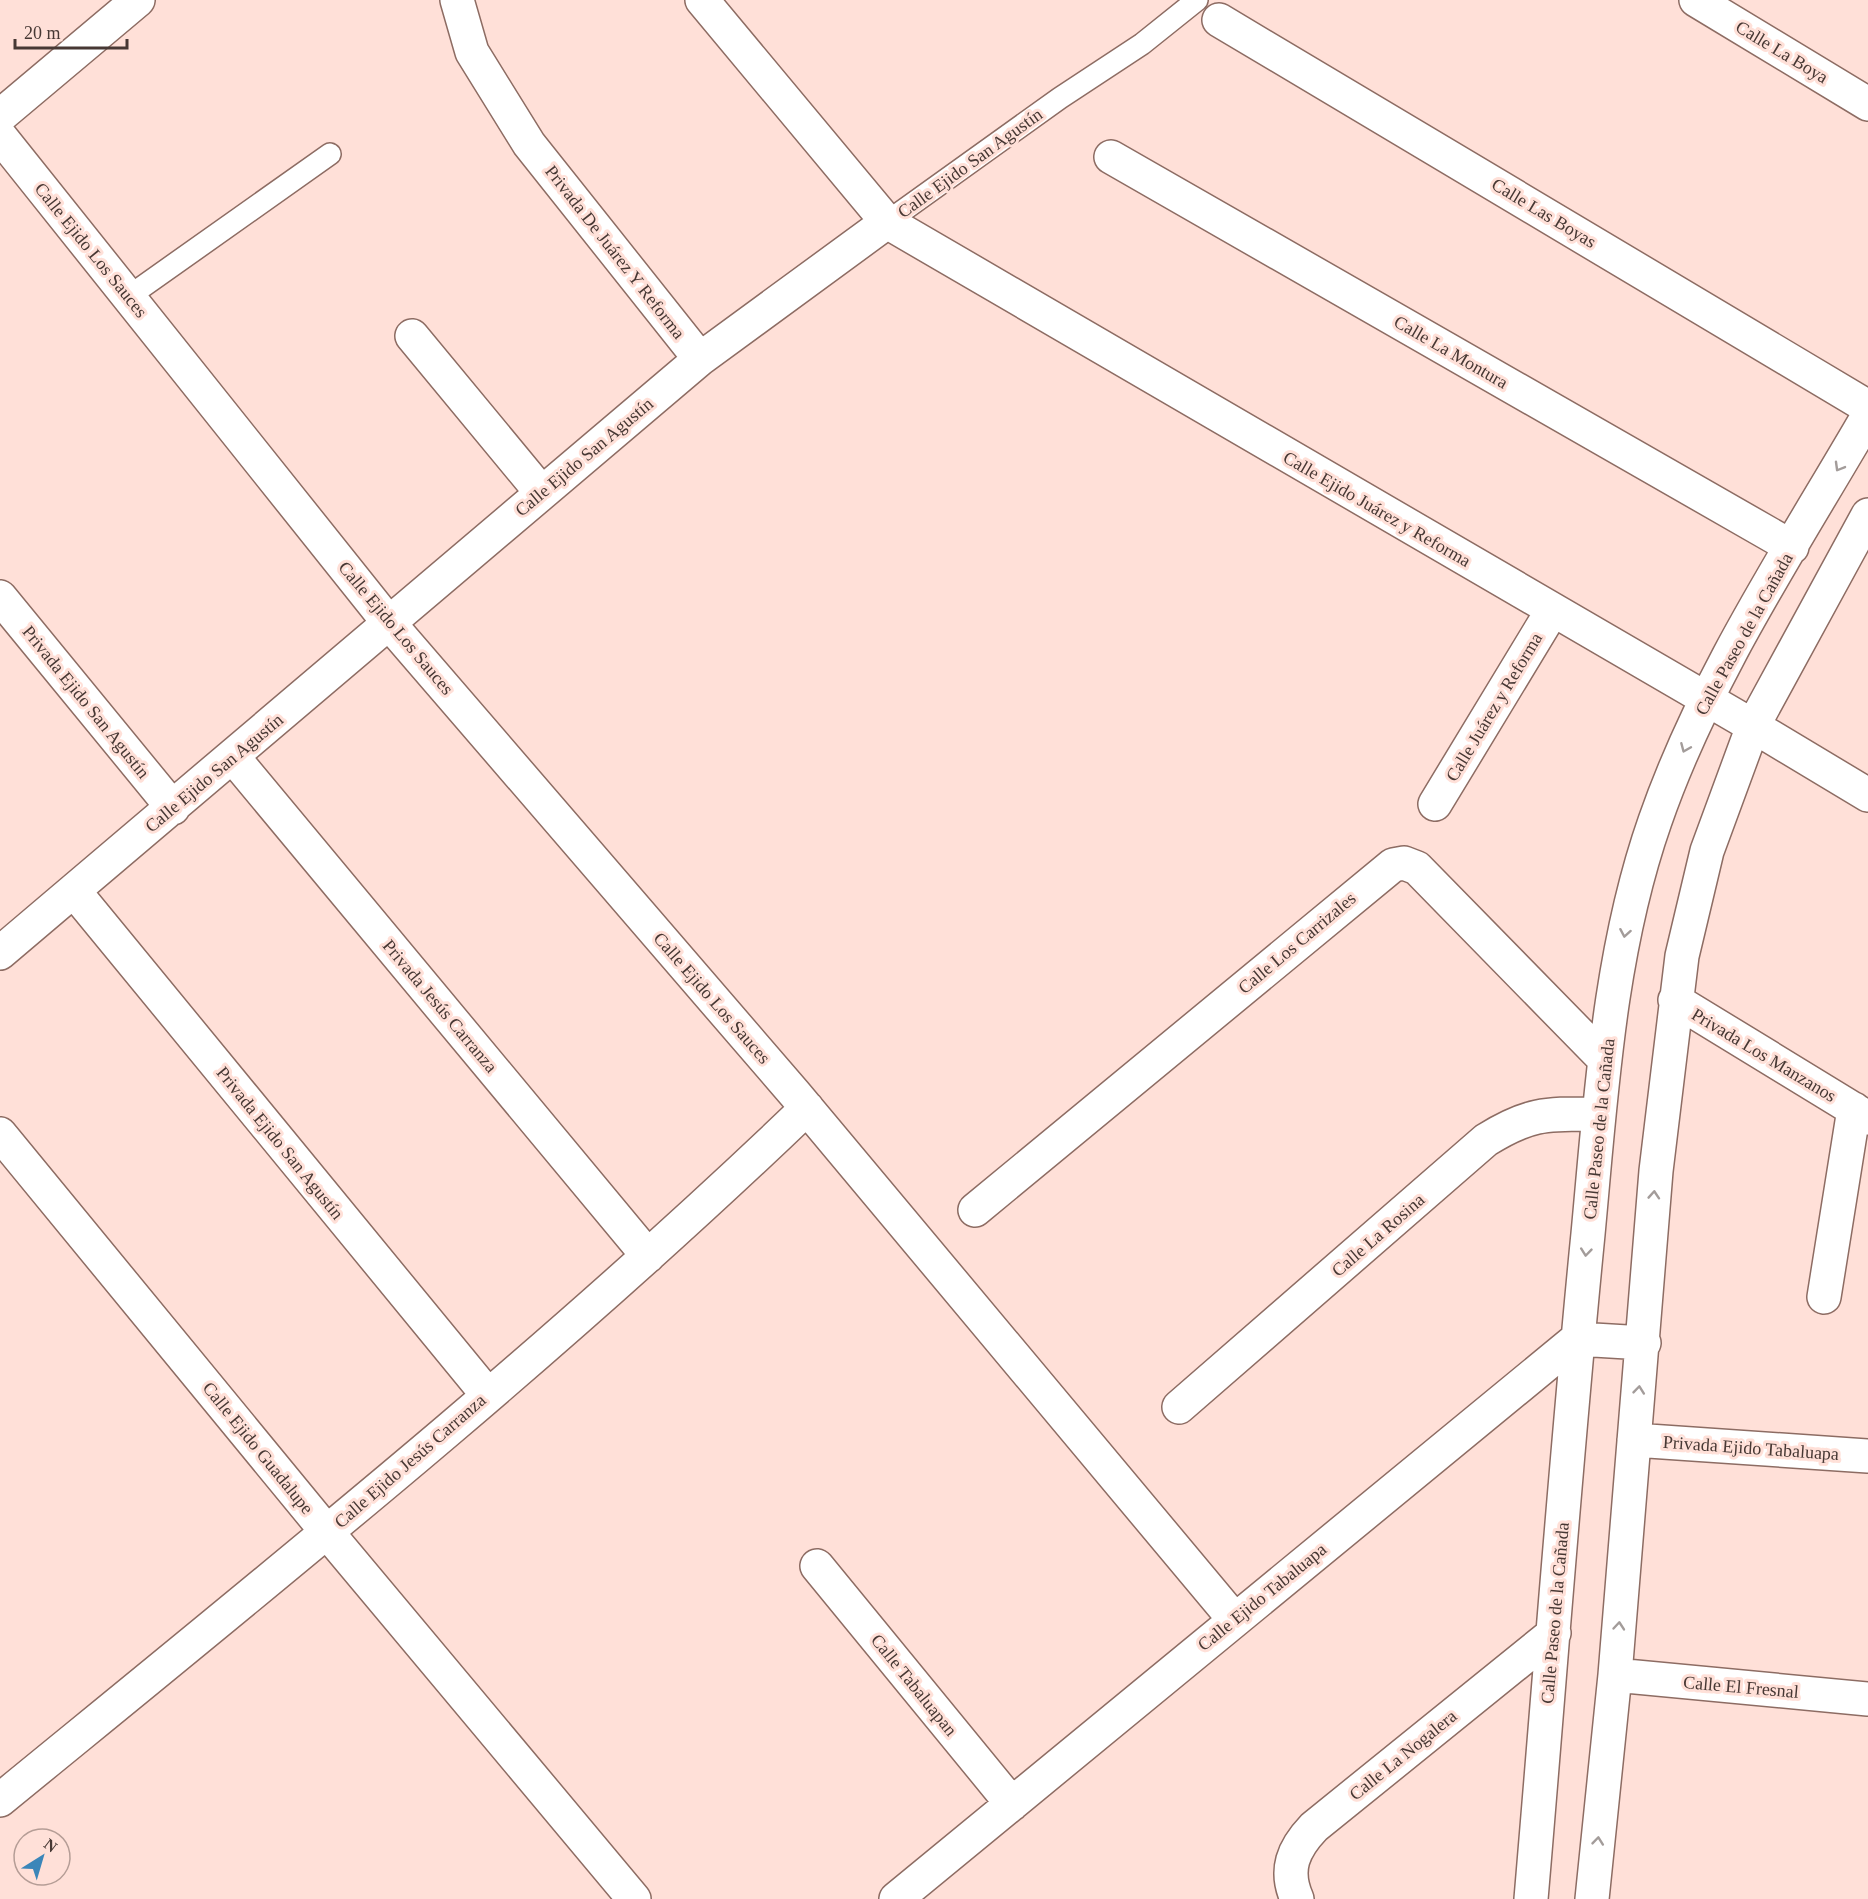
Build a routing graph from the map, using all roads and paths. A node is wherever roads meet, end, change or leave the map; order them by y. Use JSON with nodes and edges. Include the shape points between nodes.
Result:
{"nodes":[{"id":1,"x":138,"y":0,"type":"edge"},
{"id":2,"x":457,"y":0,"type":"edge"},
{"id":3,"x":1696,"y":0,"type":"edge"},
{"id":4,"x":706,"y":2,"type":"edge"},
{"id":5,"x":1208,"y":10,"type":"edge"},
{"id":6,"x":1868,"y":104,"type":"edge"},
{"id":7,"x":0,"y":116,"type":"edge"},
{"id":8,"x":0,"y":136,"type":"edge"},
{"id":9,"x":330,"y":154,"type":"dead end"},
{"id":10,"x":1111,"y":157,"type":"dead end"},
{"id":11,"x":887,"y":222,"type":"junction"},
{"id":12,"x":128,"y":297,"type":"junction"},
{"id":13,"x":412,"y":336,"type":"dead end"},
{"id":14,"x":700,"y":359,"type":"junction"},
{"id":15,"x":1868,"y":407,"type":"edge"},
{"id":16,"x":1868,"y":416,"type":"edge"},
{"id":17,"x":542,"y":492,"type":"junction"},
{"id":18,"x":1868,"y":515,"type":"edge"},
{"id":19,"x":1792,"y":547,"type":"junction"},
{"id":20,"x":0,"y":597,"type":"edge"},
{"id":21,"x":1552,"y":611,"type":"junction"},
{"id":22,"x":389,"y":623,"type":"junction"},
{"id":23,"x":1705,"y":699,"type":"junction"},
{"id":24,"x":1753,"y":726,"type":"junction"},
{"id":25,"x":233,"y":757,"type":"junction"},
{"id":26,"x":1868,"y":795,"type":"edge"},
{"id":27,"x":1436,"y":804,"type":"dead end"},
{"id":28,"x":173,"y":808,"type":"junction"},
{"id":29,"x":74,"y":891,"type":"junction"},
{"id":30,"x":0,"y":953,"type":"edge"},
{"id":31,"x":1675,"y":1000,"type":"junction"},
{"id":32,"x":1605,"y":1060,"type":"junction"},
{"id":33,"x":807,"y":1108,"type":"junction"},
{"id":34,"x":1599,"y":1114,"type":"junction"},
{"id":35,"x":1861,"y":1114,"type":"edge"},
{"id":36,"x":0,"y":1134,"type":"edge"},
{"id":37,"x":975,"y":1210,"type":"dead end"},
{"id":38,"x":648,"y":1256,"type":"junction"},
{"id":39,"x":1824,"y":1297,"type":"dead end"},
{"id":40,"x":1577,"y":1339,"type":"junction"},
{"id":41,"x":1644,"y":1343,"type":"junction"},
{"id":42,"x":487,"y":1394,"type":"junction"},
{"id":43,"x":1179,"y":1407,"type":"dead end"},
{"id":44,"x":1634,"y":1440,"type":"junction"},
{"id":45,"x":1868,"y":1456,"type":"edge"},
{"id":46,"x":327,"y":1532,"type":"junction"},
{"id":47,"x":817,"y":1566,"type":"dead end"},
{"id":48,"x":1234,"y":1619,"type":"junction"},
{"id":49,"x":1554,"y":1633,"type":"junction"},
{"id":50,"x":1615,"y":1675,"type":"junction"},
{"id":51,"x":1868,"y":1699,"type":"edge"},
{"id":52,"x":0,"y":1800,"type":"edge"},
{"id":53,"x":1012,"y":1804,"type":"junction"},
{"id":54,"x":634,"y":1899,"type":"edge"},
{"id":55,"x":896,"y":1899,"type":"edge"},
{"id":56,"x":1297,"y":1899,"type":"edge"},
{"id":57,"x":1531,"y":1899,"type":"edge"},
{"id":58,"x":1592,"y":1899,"type":"edge"}],
"edges":[{"from":1,"to":7,"type":"street"},
{"from":2,"to":14,"type":"street","name":"Privada De Juárez Y Reforma","via":[[472,52],[529,144]]},
{"from":3,"to":6,"type":"street","name":"Calle La Boya"},
{"from":4,"to":11,"type":"street","name":"Calle Ejido Juárez y Reforma"},
{"from":5,"to":11,"type":"lane","name":"Calle Ejido San Agustín","via":[[1142,45],[1060,98]]},
{"from":5,"to":15,"type":"street","name":"Calle Las Boyas"},
{"from":8,"to":12,"type":"street","name":"Calle Ejido Los Sauces"},
{"from":9,"to":12,"type":"lane"},
{"from":10,"to":19,"type":"street","name":"Calle La Montura"},
{"from":11,"to":14,"type":"street","name":"Calle Ejido San Agustín"},
{"from":11,"to":21,"type":"street","name":"Calle Ejido Juárez y Reforma"},
{"from":12,"to":22,"type":"street","name":"Calle Ejido Los Sauces"},
{"from":13,"to":17,"type":"street"},
{"from":14,"to":17,"type":"street","name":"Calle Ejido San Agustín"},
{"from":16,"to":19,"type":"street","name":"Calle Paseo de la Cañada","one_way":true},
{"from":17,"to":22,"type":"street","name":"Calle Ejido San Agustín"},
{"from":18,"to":24,"type":"street"},
{"from":19,"to":23,"type":"street","name":"Calle Paseo de la Cañada"},
{"from":20,"to":28,"type":"street","name":"Privada Ejido San Agustín"},
{"from":21,"to":23,"type":"street","name":"Calle Ejido Juárez y Reforma"},
{"from":21,"to":27,"type":"street","name":"Calle Juárez y Reforma"},
{"from":22,"to":25,"type":"street","name":"Calle Ejido San Agustín"},
{"from":22,"to":33,"type":"street","name":"Calle Ejido Los Sauces"},
{"from":23,"to":24,"type":"street","name":"Calle Ejido Juárez y Reforma"},
{"from":23,"to":32,"type":"street","name":"Calle Paseo de la Cañada","one_way":true,"via":[[1655,820],[1630,902]]},
{"from":24,"to":26,"type":"street","name":"Calle Ejido Juárez y Reforma"},
{"from":24,"to":31,"type":"street","via":[[1707,851],[1691,911]]},
{"from":25,"to":28,"type":"street","name":"Calle Ejido San Agustín"},
{"from":25,"to":38,"type":"street","name":"Privada Jesús Carranza"},
{"from":28,"to":29,"type":"street","name":"Calle Ejido San Agustín"},
{"from":29,"to":30,"type":"street","name":"Calle Ejido San Agustín"},
{"from":29,"to":42,"type":"street","name":"Privada Ejido San Agustín"},
{"from":31,"to":35,"type":"street","name":"Privada Los Manzanos"},
{"from":41,"to":31,"type":"street","one_way":true,"via":[[1656,1171]]},
{"from":32,"to":34,"type":"street","name":"Calle Paseo de la Cañada"},
{"from":32,"to":37,"type":"street","name":"Calle Los Carrizales","via":[[1417,868],[1404,863],[1393,865]]},
{"from":33,"to":38,"type":"street","name":"Calle Ejido Jesús Carranza"},
{"from":33,"to":48,"type":"street","name":"Calle Ejido Los Sauces"},
{"from":34,"to":40,"type":"street","name":"Calle Paseo de la Cañada","one_way":true},
{"from":34,"to":43,"type":"street","name":"Calle La Rosina","via":[[1547,1114],[1515,1122],[1486,1140]]},
{"from":35,"to":39,"type":"street","name":"Privada Los Manzanos"},
{"from":36,"to":46,"type":"street","name":"Calle Ejido Guadalupe"},
{"from":38,"to":42,"type":"street","name":"Calle Ejido Jesús Carranza"},
{"from":40,"to":41,"type":"street"},
{"from":40,"to":48,"type":"street","name":"Calle Ejido Tabaluapa"},
{"from":40,"to":49,"type":"street","name":"Calle Paseo de la Cañada"},
{"from":44,"to":41,"type":"street","one_way":true},
{"from":42,"to":46,"type":"street","name":"Calle Ejido Jesús Carranza"},
{"from":44,"to":45,"type":"street","name":"Privada Ejido Tabaluapa"},
{"from":50,"to":44,"type":"street","one_way":true},
{"from":46,"to":52,"type":"street","name":"Calle Ejido Jesús Carranza"},
{"from":46,"to":54,"type":"street","name":"Calle Ejido Guadalupe"},
{"from":47,"to":53,"type":"street","name":"Calle Tabaluapan"},
{"from":48,"to":53,"type":"street","name":"Calle Ejido Tabaluapa"},
{"from":49,"to":56,"type":"street","name":"Calle La Nogalera","via":[[1314,1827],[1298,1844],[1291,1863],[1290,1884]]},
{"from":49,"to":57,"type":"street","name":"Calle Paseo de la Cañada"},
{"from":50,"to":51,"type":"street","name":"Calle El Fresnal"},
{"from":58,"to":50,"type":"street","one_way":true},
{"from":53,"to":55,"type":"street","name":"Calle Ejido Tabaluapa"}]}
